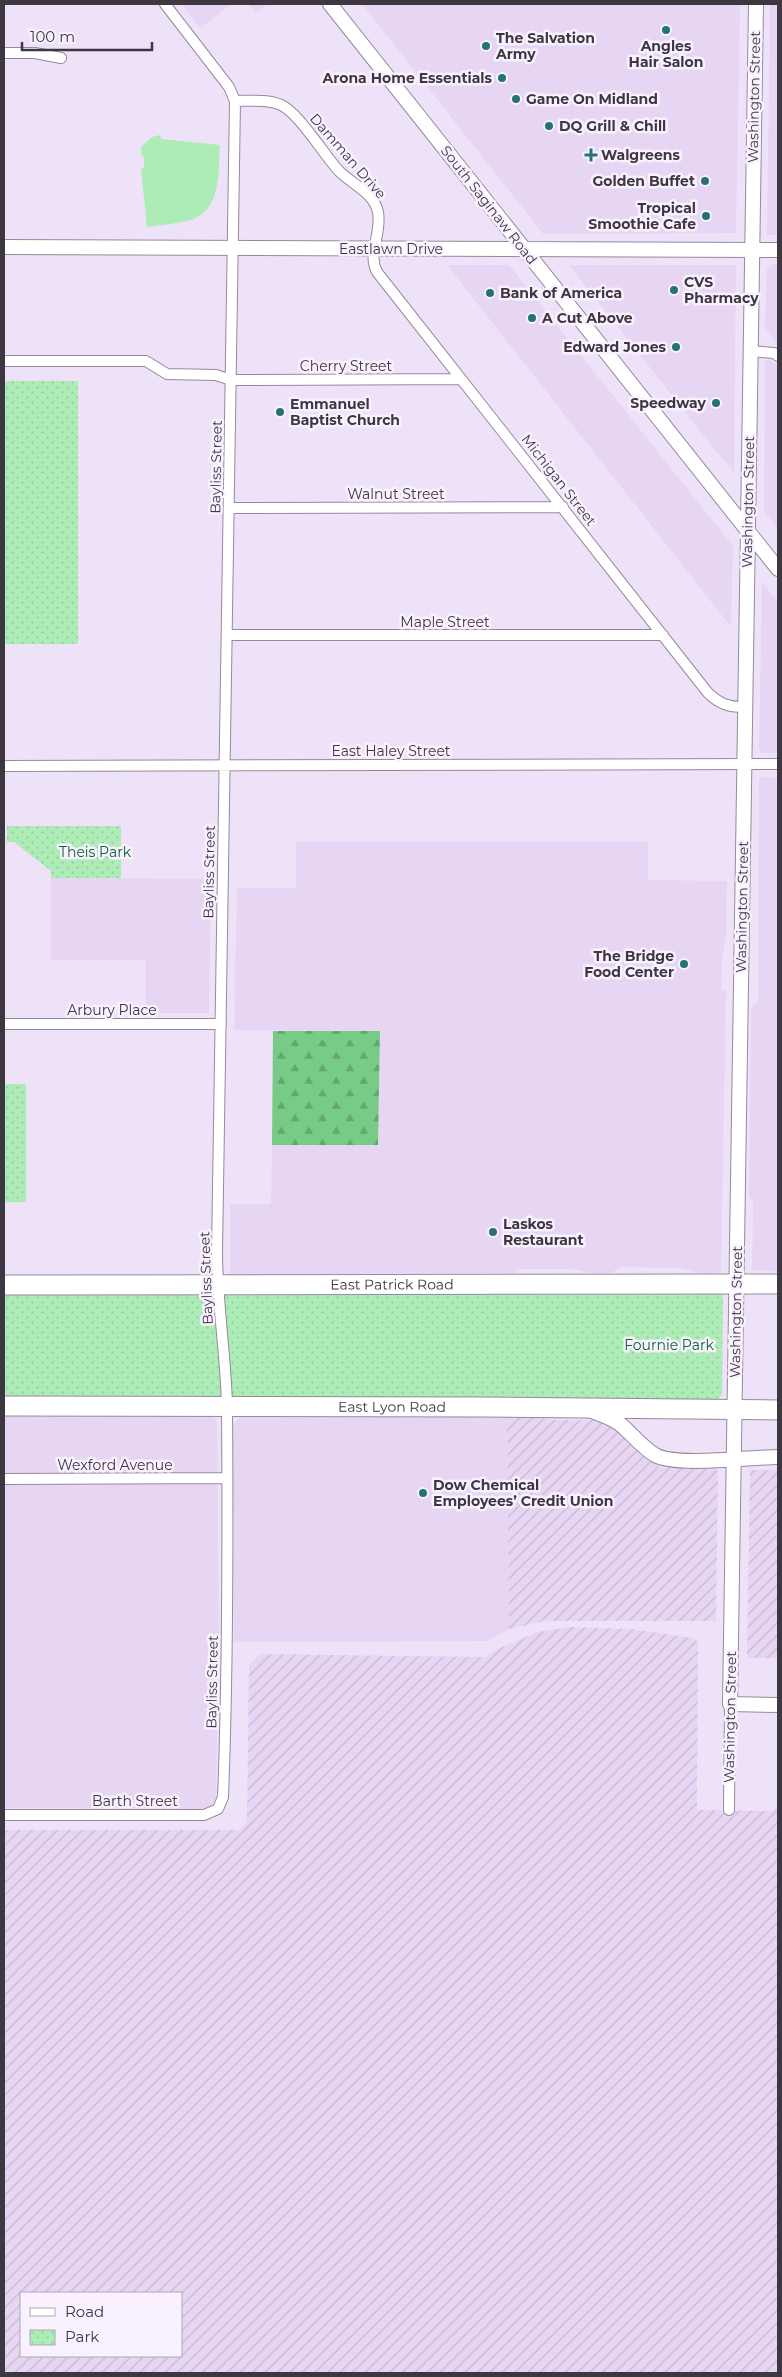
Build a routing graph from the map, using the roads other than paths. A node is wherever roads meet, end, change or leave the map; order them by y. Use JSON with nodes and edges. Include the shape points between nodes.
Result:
{"nodes":[{"id":1,"x":165,"y":4,"type":"edge"},
{"id":2,"x":330,"y":4,"type":"edge"},
{"id":3,"x":756,"y":4,"type":"edge"},
{"id":4,"x":4,"y":53,"type":"edge"},
{"id":5,"x":61,"y":58,"type":"dead end"},
{"id":6,"x":235,"y":101,"type":"junction"},
{"id":7,"x":4,"y":247,"type":"edge"},
{"id":8,"x":232,"y":248,"type":"junction"},
{"id":9,"x":375,"y":249,"type":"junction"},
{"id":10,"x":525,"y":250,"type":"junction"},
{"id":11,"x":752,"y":250,"type":"junction"},
{"id":12,"x":778,"y":250,"type":"edge"},
{"id":13,"x":750,"y":351,"type":"junction"},
{"id":14,"x":778,"y":356,"type":"edge"},
{"id":15,"x":4,"y":361,"type":"edge"},
{"id":16,"x":461,"y":379,"type":"junction"},
{"id":17,"x":231,"y":380,"type":"junction"},
{"id":18,"x":563,"y":507,"type":"junction"},
{"id":19,"x":229,"y":508,"type":"junction"},
{"id":20,"x":748,"y":529,"type":"junction"},
{"id":21,"x":778,"y":570,"type":"edge"},
{"id":22,"x":663,"y":635,"type":"junction"},
{"id":23,"x":227,"y":636,"type":"junction"},
{"id":24,"x":744,"y":707,"type":"junction"},
{"id":25,"x":744,"y":764,"type":"junction"},
{"id":26,"x":778,"y":764,"type":"edge"},
{"id":27,"x":225,"y":765,"type":"junction"},
{"id":28,"x":4,"y":766,"type":"edge"},
{"id":29,"x":4,"y":1024,"type":"edge"},
{"id":30,"x":221,"y":1024,"type":"junction"},
{"id":31,"x":217,"y":1284,"type":"junction"},
{"id":32,"x":736,"y":1284,"type":"junction"},
{"id":33,"x":778,"y":1284,"type":"edge"},
{"id":34,"x":4,"y":1285,"type":"edge"},
{"id":35,"x":4,"y":1406,"type":"edge"},
{"id":36,"x":226,"y":1407,"type":"junction"},
{"id":37,"x":585,"y":1407,"type":"junction"},
{"id":38,"x":735,"y":1410,"type":"junction"},
{"id":39,"x":778,"y":1410,"type":"edge"},
{"id":40,"x":778,"y":1457,"type":"edge"},
{"id":41,"x":734,"y":1460,"type":"junction"},
{"id":42,"x":226,"y":1478,"type":"junction"},
{"id":43,"x":4,"y":1479,"type":"edge"},
{"id":44,"x":730,"y":1704,"type":"junction"},
{"id":45,"x":778,"y":1706,"type":"edge"},
{"id":46,"x":224,"y":1764,"type":"joint"},
{"id":47,"x":729,"y":1810,"type":"dead end"},
{"id":48,"x":4,"y":1816,"type":"edge"}],
"edges":[{"from":1,"to":6,"type":"street","name":"Bayliss Street","via":[[230,88]]},
{"from":2,"to":10,"type":"street","name":"South Saginaw Road"},
{"from":3,"to":11,"type":"street","name":"Washington Street"},
{"from":4,"to":5,"type":"street","via":[[35,53]]},
{"from":6,"to":8,"type":"street","name":"Bayliss Street"},
{"from":6,"to":9,"type":"street","name":"Damman Drive","via":[[269,102],[282,105],[293,114],[340,172],[374,202],[379,224]]},
{"from":7,"to":8,"type":"street","name":"Eastlawn Drive"},
{"from":8,"to":9,"type":"street","name":"Eastlawn Drive"},
{"from":8,"to":17,"type":"street","name":"Bayliss Street"},
{"from":9,"to":10,"type":"street","name":"Eastlawn Drive"},
{"from":9,"to":16,"type":"street","name":"Michigan Street","via":[[372,261],[377,272]]},
{"from":10,"to":11,"type":"street","name":"Eastlawn Drive"},
{"from":10,"to":20,"type":"street","name":"South Saginaw Road"},
{"from":11,"to":12,"type":"street","name":"Eastlawn Drive"},
{"from":11,"to":13,"type":"street","name":"Washington Street"},
{"from":13,"to":14,"type":"street"},
{"from":13,"to":20,"type":"street","name":"Washington Street"},
{"from":15,"to":17,"type":"street","name":"Cherry Street","via":[[146,361],[167,374],[216,375]]},
{"from":16,"to":17,"type":"street","name":"Cherry Street"},
{"from":16,"to":18,"type":"street","name":"Michigan Street"},
{"from":17,"to":19,"type":"street","name":"Bayliss Street"},
{"from":18,"to":19,"type":"street","name":"Walnut Street"},
{"from":18,"to":22,"type":"street","name":"Michigan Street"},
{"from":19,"to":23,"type":"street","name":"Bayliss Street"},
{"from":20,"to":21,"type":"street","name":"South Saginaw Road"},
{"from":20,"to":24,"type":"street","name":"Washington Street"},
{"from":22,"to":23,"type":"street","name":"Maple Street"},
{"from":22,"to":24,"type":"street","name":"Michigan Street","via":[[718,702],[729,707]]},
{"from":23,"to":27,"type":"street","name":"Bayliss Street"},
{"from":24,"to":25,"type":"street","name":"Washington Street"},
{"from":25,"to":26,"type":"street","name":"East Haley Street"},
{"from":25,"to":27,"type":"street","name":"East Haley Street"},
{"from":25,"to":32,"type":"street","name":"Washington Street"},
{"from":27,"to":28,"type":"street","name":"East Haley Street"},
{"from":27,"to":30,"type":"street","name":"Bayliss Street"},
{"from":29,"to":30,"type":"street","name":"Arbury Place"},
{"from":30,"to":31,"type":"street","name":"Bayliss Street"},
{"from":31,"to":32,"type":"highway","name":"East Patrick Road"},
{"from":31,"to":34,"type":"highway","name":"East Patrick Road"},
{"from":31,"to":36,"type":"street","name":"Bayliss Street"},
{"from":32,"to":33,"type":"highway","name":"East Patrick Road"},
{"from":32,"to":38,"type":"street","name":"Washington Street"},
{"from":35,"to":36,"type":"highway","name":"East Lyon Road"},
{"from":36,"to":37,"type":"highway","name":"East Lyon Road"},
{"from":36,"to":42,"type":"street","name":"Bayliss Street"},
{"from":37,"to":38,"type":"highway","name":"East Lyon Road"},
{"from":37,"to":41,"type":"street","via":[[620,1424],[656,1455],[668,1459]]},
{"from":38,"to":39,"type":"highway","name":"East Lyon Road"},
{"from":38,"to":41,"type":"street","name":"Washington Street"},
{"from":40,"to":41,"type":"street"},
{"from":41,"to":44,"type":"street","name":"Washington Street"},
{"from":42,"to":43,"type":"street","name":"Wexford Avenue"},
{"from":42,"to":46,"type":"street","name":"Bayliss Street"},
{"from":44,"to":45,"type":"street"},
{"from":44,"to":47,"type":"street","name":"Washington Street"},
{"from":46,"to":48,"type":"street","name":"Barth Street","via":[[222,1803],[214,1812],[204,1815]]}]}
